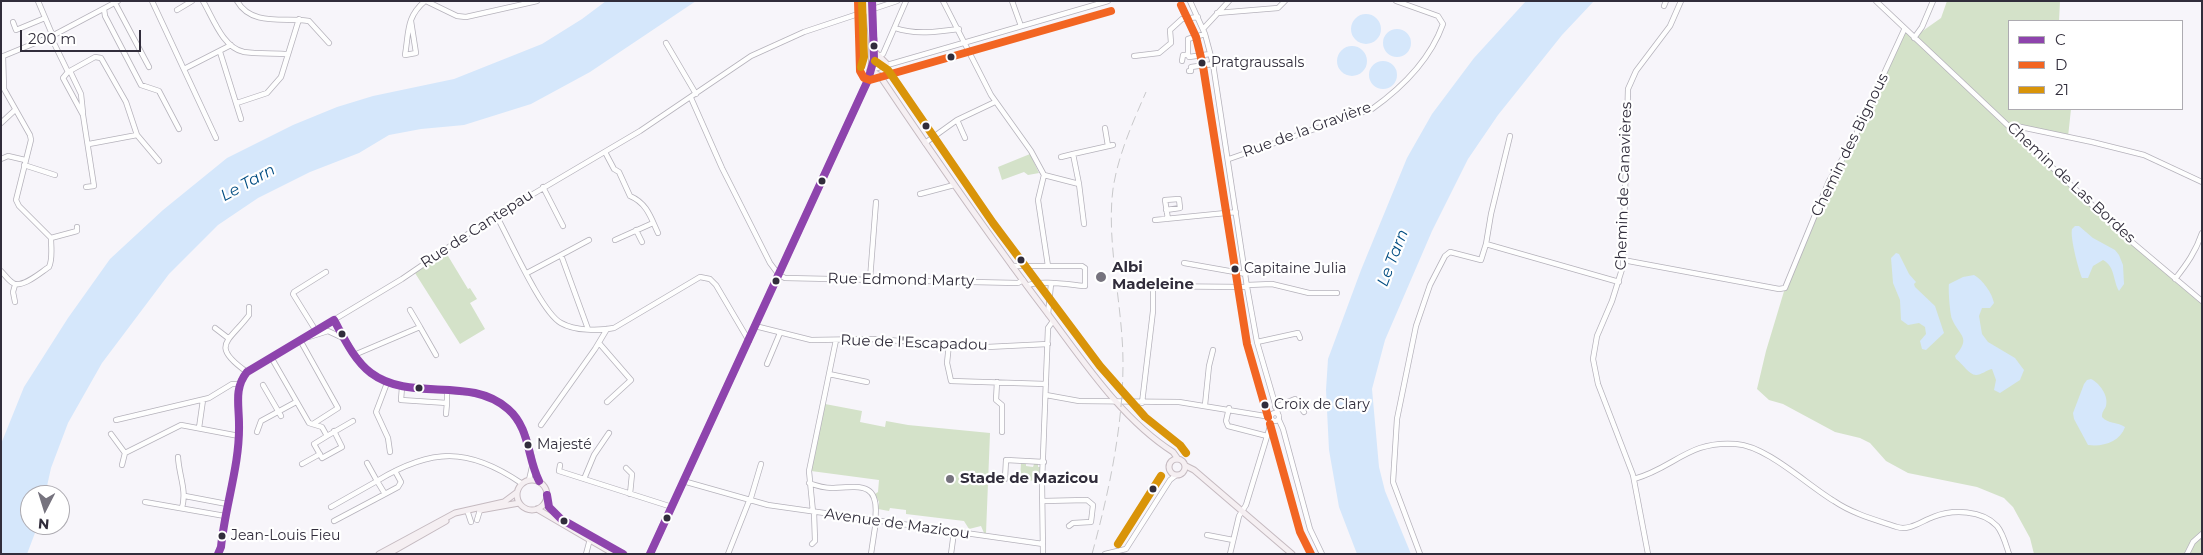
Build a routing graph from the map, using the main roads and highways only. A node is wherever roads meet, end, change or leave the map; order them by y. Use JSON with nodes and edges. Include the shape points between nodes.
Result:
{"nodes":[{"id":1,"x":868,"y":1,"type":"edge"},
{"id":2,"x":872,"y":1,"type":"edge"},
{"id":3,"x":870,"y":10,"type":"junction"},
{"id":4,"x":877,"y":59,"type":"junction"},
{"id":5,"x":887,"y":64,"type":"road end"},
{"id":6,"x":870,"y":70,"type":"junction"},
{"id":7,"x":1169,"y":449,"type":"junction"},
{"id":8,"x":1178,"y":459,"type":"junction"},
{"id":9,"x":1172,"y":461,"type":"junction"},
{"id":10,"x":1185,"y":469,"type":"junction"},
{"id":11,"x":516,"y":493,"type":"junction"},
{"id":12,"x":547,"y":495,"type":"junction"},
{"id":13,"x":519,"y":504,"type":"junction"},
{"id":14,"x":537,"y":509,"type":"junction"},
{"id":15,"x":590,"y":539,"type":"junction"},
{"id":16,"x":384,"y":553,"type":"edge"},
{"id":17,"x":614,"y":554,"type":"edge"},
{"id":18,"x":624,"y":554,"type":"edge"},
{"id":19,"x":650,"y":554,"type":"edge"},
{"id":20,"x":1292,"y":554,"type":"edge"}],
"edges":[{"from":1,"to":3,"type":"main road"},
{"from":2,"to":3,"type":"main road"},
{"from":3,"to":4,"type":"main road"},
{"from":3,"to":6,"type":"main road"},
{"from":4,"to":5,"type":"main road"},
{"from":4,"to":6,"type":"main road"},
{"from":6,"to":7,"type":"main road","via":[[880,76],[1012,266],[1116,402]]},
{"from":6,"to":19,"type":"main road"},
{"from":7,"to":8,"type":"main road"},
{"from":7,"to":9,"type":"main road"},
{"from":8,"to":9,"type":"main road"},
{"from":8,"to":10,"type":"main road","via":[[1182,460]]},
{"from":9,"to":10,"type":"main road","via":[[1169,466],[1173,474]]},
{"from":10,"to":20,"type":"main road","via":[[1198,474]]},
{"from":11,"to":12,"type":"main road","via":[[521,483],[529,480],[539,481]]},
{"from":11,"to":13,"type":"main road"},
{"from":11,"to":16,"type":"main road","via":[[504,502],[455,513]]},
{"from":12,"to":14,"type":"main road","via":[[544,504]]},
{"from":12,"to":15,"type":"main road","via":[[552,511]]},
{"from":13,"to":14,"type":"main road","via":[[527,510]]},
{"from":13,"to":16,"type":"main road","via":[[468,512]]},
{"from":14,"to":15,"type":"main road"},
{"from":15,"to":17,"type":"main road"},
{"from":15,"to":18,"type":"main road"}]}
